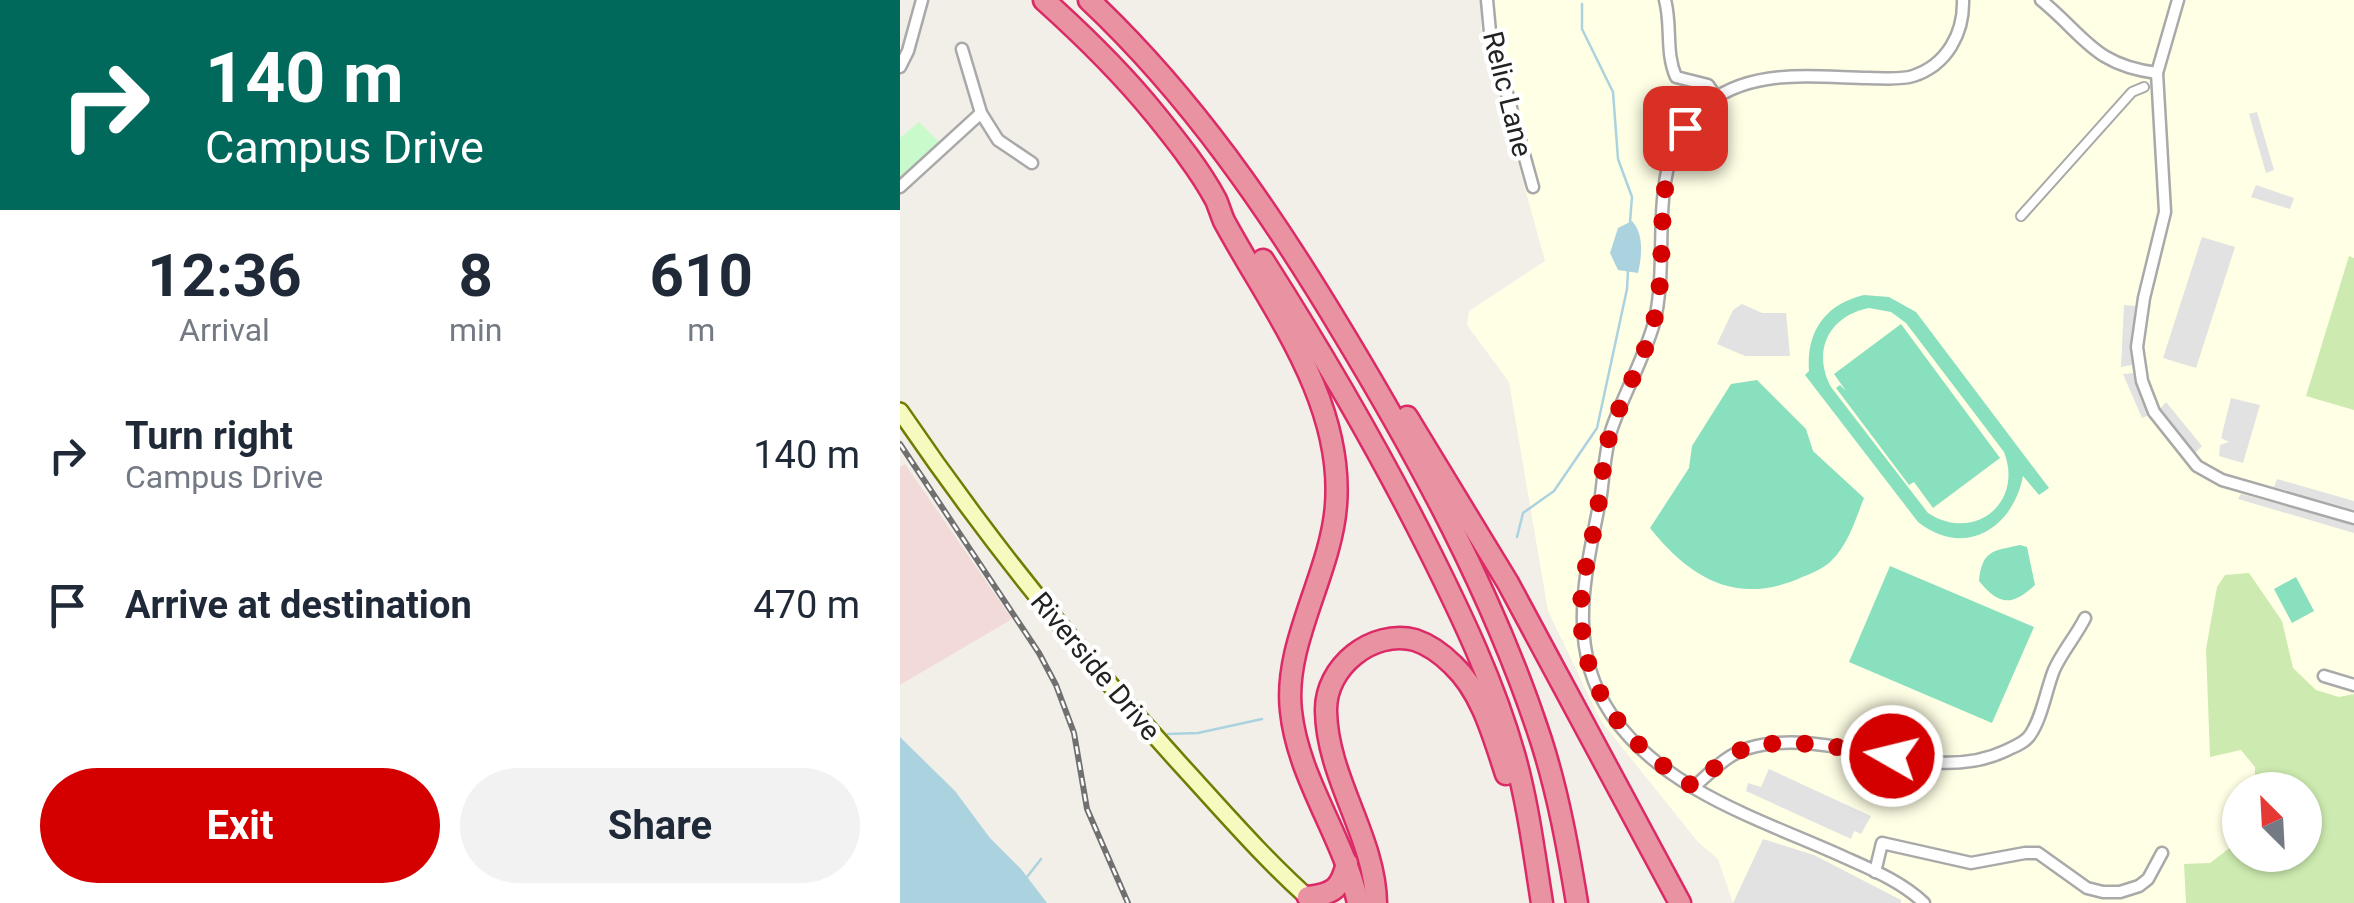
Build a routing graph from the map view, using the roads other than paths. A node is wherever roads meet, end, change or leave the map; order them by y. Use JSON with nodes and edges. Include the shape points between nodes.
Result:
{"nodes":[{"id":1,"x":922,"y":0,"type":"edge"},
{"id":2,"x":1044,"y":0,"type":"edge"},
{"id":3,"x":1089,"y":0,"type":"edge"},
{"id":4,"x":1487,"y":0,"type":"edge"},
{"id":5,"x":1665,"y":0,"type":"edge"},
{"id":6,"x":1963,"y":0,"type":"edge"},
{"id":7,"x":2041,"y":0,"type":"edge"},
{"id":8,"x":2178,"y":0,"type":"edge"},
{"id":9,"x":962,"y":49,"type":"dead end"},
{"id":10,"x":900,"y":67,"type":"edge"},
{"id":11,"x":2157,"y":74,"type":"junction"},
{"id":12,"x":2144,"y":87,"type":"dead end"},
{"id":13,"x":1716,"y":96,"type":"junction"},
{"id":14,"x":982,"y":113,"type":"junction"},
{"id":15,"x":1032,"y":163,"type":"dead end"},
{"id":16,"x":900,"y":187,"type":"edge"},
{"id":17,"x":1533,"y":188,"type":"dead end"},
{"id":18,"x":1216,"y":200,"type":"junction"},
{"id":19,"x":2020,"y":216,"type":"dead end"},
{"id":20,"x":1283,"y":236,"type":"junction"},
{"id":21,"x":900,"y":410,"type":"edge"},
{"id":22,"x":2354,"y":518,"type":"edge"},
{"id":23,"x":2085,"y":618,"type":"dead end"},
{"id":24,"x":2324,"y":676,"type":"dead end"},
{"id":25,"x":2354,"y":686,"type":"edge"},
{"id":26,"x":1694,"y":787,"type":"junction"},
{"id":27,"x":1531,"y":842,"type":"junction"},
{"id":28,"x":2162,"y":854,"type":"dead end"},
{"id":29,"x":1346,"y":863,"type":"junction"},
{"id":30,"x":1875,"y":872,"type":"junction"},
{"id":31,"x":1311,"y":900,"type":"edge"},
{"id":32,"x":1541,"y":901,"type":"edge"},
{"id":33,"x":1577,"y":902,"type":"edge"},
{"id":34,"x":1358,"y":903,"type":"edge"},
{"id":35,"x":1376,"y":903,"type":"edge"},
{"id":36,"x":1680,"y":903,"type":"edge"},
{"id":37,"x":1924,"y":903,"type":"edge"}],
"edges":[{"from":1,"to":10,"type":"street"},
{"from":2,"to":18,"type":"highway","via":[[1125,78]]},
{"from":3,"to":20,"type":"highway","via":[[1189,106]]},
{"from":4,"to":17,"type":"street","name":"Relic Lane"},
{"from":5,"to":13,"type":"street","via":[[1676,76],[1708,86]]},
{"from":6,"to":13,"type":"street","via":[[1958,38],[1940,60],[1913,76],[1760,79]]},
{"from":7,"to":11,"type":"street","via":[[2120,67]]},
{"from":8,"to":11,"type":"street"},
{"from":9,"to":14,"type":"street"},
{"from":11,"to":22,"type":"street","via":[[2165,212],[2137,347],[2147,396],[2197,466],[2222,480]]},
{"from":12,"to":19,"type":"street","via":[[2132,92]]},
{"from":13,"to":26,"type":"street","via":[[1685,128],[1669,161],[1657,306],[1610,433],[1580,607],[1585,646],[1609,711],[1636,745]]},
{"from":14,"to":15,"type":"street","via":[[998,140]]},
{"from":14,"to":16,"type":"street"},
{"from":18,"to":27,"type":"highway","via":[[1256,250],[1348,398],[1447,586],[1514,753]]},
{"from":18,"to":29,"type":"highway","via":[[1296,348],[1333,450],[1336,509],[1290,699],[1302,757]]},
{"from":20,"to":33,"type":"highway","via":[[1403,435],[1474,572],[1542,744]]},
{"from":20,"to":36,"type":"highway","via":[[1300,248],[1462,506]]},
{"from":21,"to":31,"type":"main road","name":"Riverside Drive","via":[[1078,650]]},
{"from":23,"to":26,"type":"street","via":[[2056,665],[2031,734],[1989,759],[1925,761],[1781,743],[1730,755]]},
{"from":24,"to":25,"type":"street"},
{"from":26,"to":30,"type":"street"},
{"from":27,"to":32,"type":"highway"},
{"from":27,"to":35,"type":"highway","via":[[1487,721],[1457,668],[1417,641],[1374,643],[1336,673],[1326,710]]},
{"from":28,"to":30,"type":"street","via":[[2148,879],[2120,892],[2087,888],[2038,854],[1970,863],[1882,843]]},
{"from":29,"to":31,"type":"highway","via":[[1335,891]]},
{"from":29,"to":34,"type":"highway"},
{"from":30,"to":37,"type":"street"}]}
